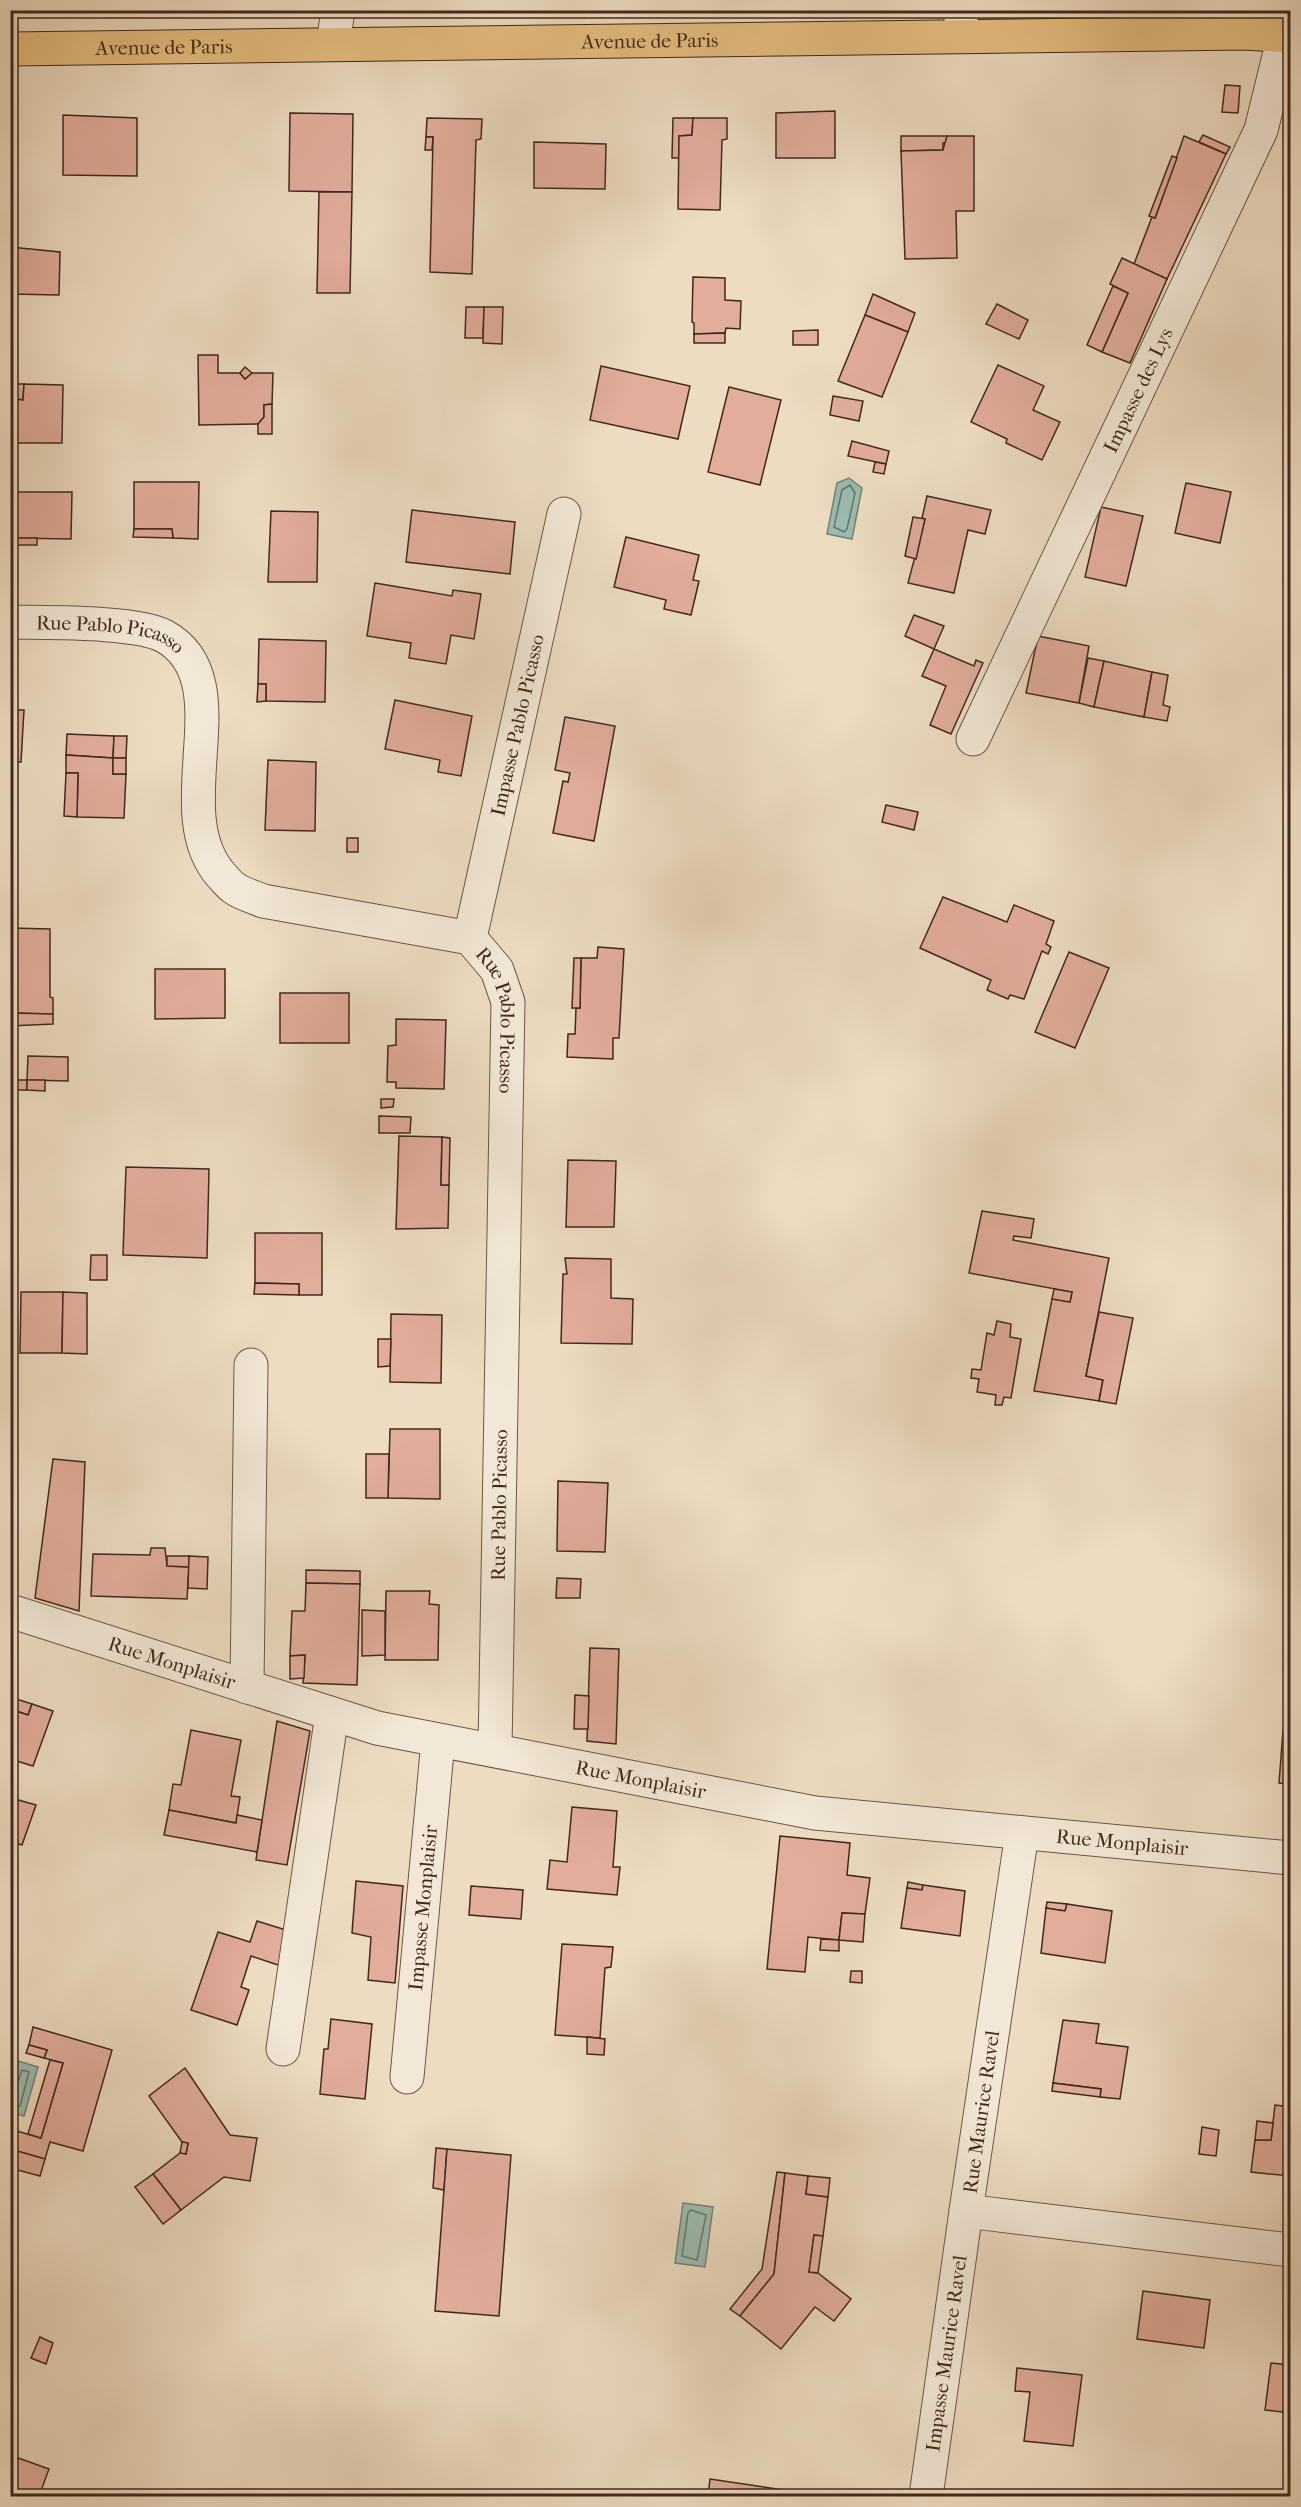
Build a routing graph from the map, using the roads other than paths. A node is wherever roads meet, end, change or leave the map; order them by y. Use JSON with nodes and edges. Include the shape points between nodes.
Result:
{"nodes":[{"id":1,"x":338,"y":10,"type":"edge"},
{"id":2,"x":961,"y":23,"type":"edge"},
{"id":3,"x":1286,"y":28,"type":"edge"},
{"id":4,"x":333,"y":44,"type":"junction"},
{"id":5,"x":10,"y":49,"type":"edge"},
{"id":6,"x":564,"y":514,"type":"dead end"},
{"id":7,"x":10,"y":622,"type":"edge"},
{"id":8,"x":973,"y":738,"type":"dead end"},
{"id":9,"x":470,"y":938,"type":"junction"},
{"id":10,"x":251,"y":1365,"type":"dead end"},
{"id":11,"x":10,"y":1611,"type":"edge"},
{"id":12,"x":247,"y":1687,"type":"junction"},
{"id":13,"x":332,"y":1714,"type":"junction"},
{"id":14,"x":438,"y":1741,"type":"junction"},
{"id":15,"x":495,"y":1749,"type":"junction"},
{"id":16,"x":1022,"y":1833,"type":"junction"},
{"id":17,"x":1290,"y":1858,"type":"edge"},
{"id":18,"x":283,"y":2049,"type":"dead end"},
{"id":19,"x":407,"y":2076,"type":"dead end"},
{"id":20,"x":966,"y":2211,"type":"junction"},
{"id":21,"x":1290,"y":2250,"type":"edge"},
{"id":22,"x":926,"y":2496,"type":"edge"}],
"edges":[{"from":1,"to":4,"type":"street"},
{"from":2,"to":3,"type":"main road","name":"Avenue de Paris","via":[[1245,33]]},
{"from":2,"to":4,"type":"main road","name":"Avenue de Paris"},
{"from":3,"to":8,"type":"street","name":"Impasse des Lys","via":[[1261,130]]},
{"from":4,"to":5,"type":"main road","name":"Avenue de Paris"},
{"from":6,"to":9,"type":"street","name":"Impasse Pablo Picasso"},
{"from":7,"to":9,"type":"street","name":"Rue Pablo Picasso","via":[[133,628],[164,636],[188,657],[202,689],[198,825],[209,861],[232,888],[263,901]]},
{"from":9,"to":15,"type":"street","name":"Rue Pablo Picasso","via":[[497,970],[508,1002]]},
{"from":10,"to":12,"type":"street"},
{"from":11,"to":12,"type":"street","name":"Rue Monplaisir"},
{"from":12,"to":13,"type":"street","name":"Rue Monplaisir"},
{"from":13,"to":14,"type":"street","name":"Rue Monplaisir"},
{"from":13,"to":18,"type":"street"},
{"from":14,"to":15,"type":"street","name":"Rue Monplaisir"},
{"from":14,"to":19,"type":"street","name":"Impasse Monplaisir"},
{"from":15,"to":16,"type":"street","name":"Rue Monplaisir","via":[[814,1814]]},
{"from":16,"to":17,"type":"street","name":"Rue Monplaisir"},
{"from":16,"to":20,"type":"street","name":"Rue Maurice Ravel"},
{"from":20,"to":21,"type":"street","name":"Rue Maurice Ravel"},
{"from":20,"to":22,"type":"street","name":"Impasse Maurice Ravel"}]}
